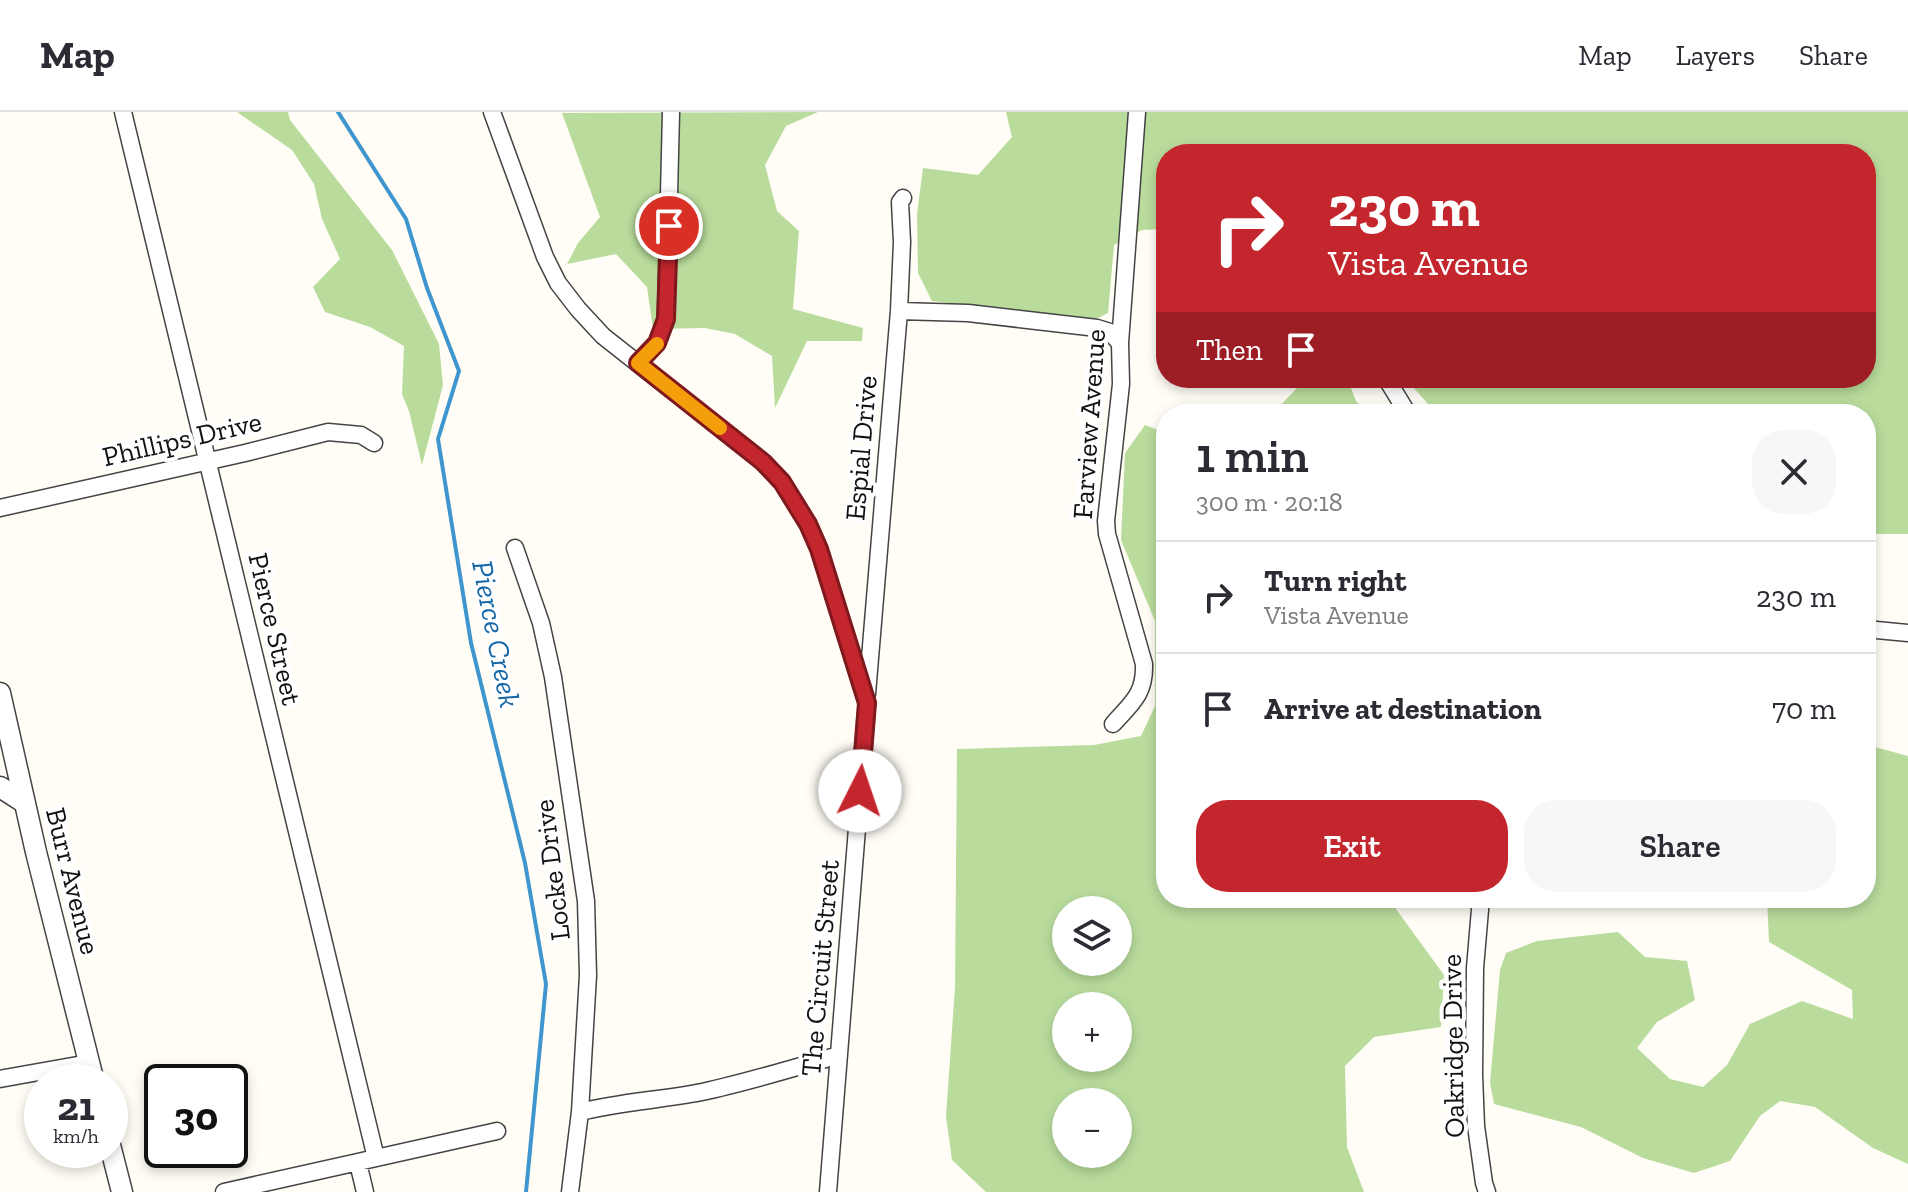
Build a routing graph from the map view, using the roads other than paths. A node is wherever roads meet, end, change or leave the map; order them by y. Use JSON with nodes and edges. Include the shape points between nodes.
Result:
{"nodes":[{"id":1,"x":123,"y":112,"type":"edge"},
{"id":2,"x":492,"y":112,"type":"edge"},
{"id":3,"x":671,"y":112,"type":"edge"},
{"id":4,"x":1137,"y":112,"type":"edge"},
{"id":5,"x":903,"y":198,"type":"dead end"},
{"id":6,"x":899,"y":311,"type":"junction"},
{"id":7,"x":1120,"y":343,"type":"junction"},
{"id":8,"x":638,"y":363,"type":"junction"},
{"id":9,"x":374,"y":443,"type":"dead end"},
{"id":10,"x":207,"y":462,"type":"junction"},
{"id":11,"x":0,"y":508,"type":"edge"},
{"id":12,"x":515,"y":548,"type":"dead end"},
{"id":13,"x":1876,"y":630,"type":"edge"},
{"id":14,"x":1908,"y":633,"type":"edge"},
{"id":15,"x":0,"y":693,"type":"edge"},
{"id":16,"x":867,"y":703,"type":"junction"},
{"id":17,"x":1113,"y":724,"type":"dead end"},
{"id":18,"x":0,"y":787,"type":"edge"},
{"id":19,"x":25,"y":803,"type":"junction"},
{"id":20,"x":1480,"y":908,"type":"edge"},
{"id":21,"x":839,"y":1055,"type":"junction"},
{"id":22,"x":90,"y":1064,"type":"edge"},
{"id":23,"x":24,"y":1077,"type":"edge"},
{"id":24,"x":0,"y":1079,"type":"edge"},
{"id":25,"x":580,"y":1112,"type":"junction"},
{"id":26,"x":497,"y":1131,"type":"dead end"},
{"id":27,"x":376,"y":1158,"type":"junction"},
{"id":28,"x":358,"y":1163,"type":"junction"},
{"id":29,"x":116,"y":1168,"type":"edge"},
{"id":30,"x":122,"y":1192,"type":"edge"},
{"id":31,"x":224,"y":1192,"type":"edge"},
{"id":32,"x":365,"y":1192,"type":"edge"},
{"id":33,"x":570,"y":1192,"type":"edge"},
{"id":34,"x":828,"y":1192,"type":"edge"},
{"id":35,"x":1487,"y":1192,"type":"edge"}],
"edges":[{"from":1,"to":10,"type":"street","name":"Pierce Street"},
{"from":2,"to":8,"type":"street","name":"The Circuit Street","via":[[529,219],[558,283],[603,336]]},
{"from":3,"to":8,"type":"street","via":[[666,319],[657,343]]},
{"from":4,"to":7,"type":"street","name":"Farview Avenue"},
{"from":5,"to":6,"type":"street","name":"Espial Drive"},
{"from":6,"to":7,"type":"street","via":[[1097,328]]},
{"from":6,"to":16,"type":"street","name":"Espial Drive"},
{"from":7,"to":17,"type":"street","name":"Farview Avenue","via":[[1107,534],[1145,681]]},
{"from":8,"to":16,"type":"street","name":"The Circuit Street","via":[[782,482],[819,549]]},
{"from":9,"to":10,"type":"street","name":"Phillips Drive","via":[[361,435],[328,432]]},
{"from":10,"to":11,"type":"street","name":"Phillips Drive"},
{"from":10,"to":27,"type":"street","name":"Pierce Street"},
{"from":12,"to":25,"type":"street","name":"Locke Drive","via":[[553,677],[586,901],[588,975]]},
{"from":13,"to":14,"type":"street"},
{"from":15,"to":19,"type":"street","name":"Burr Avenue"},
{"from":16,"to":21,"type":"street","name":"The Circuit Street"},
{"from":18,"to":19,"type":"street"},
{"from":19,"to":22,"type":"street","name":"Burr Avenue"},
{"from":20,"to":35,"type":"street","name":"Oakridge Drive","via":[[1474,1075]]},
{"from":21,"to":25,"type":"street","via":[[755,1080]]},
{"from":21,"to":34,"type":"street","name":"The Circuit Street"},
{"from":23,"to":24,"type":"street"},
{"from":25,"to":33,"type":"street","name":"Locke Drive"},
{"from":26,"to":27,"type":"street"},
{"from":27,"to":28,"type":"street"},
{"from":28,"to":31,"type":"street"},
{"from":28,"to":32,"type":"street"},
{"from":29,"to":30,"type":"street"}]}
